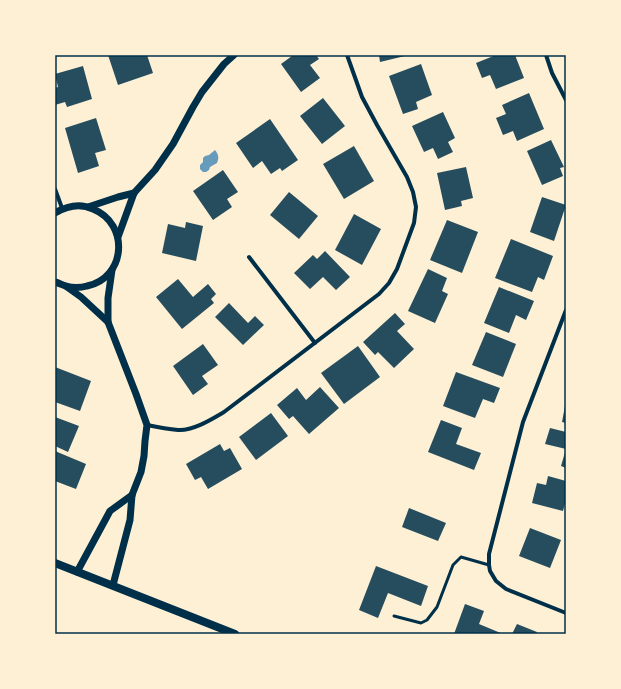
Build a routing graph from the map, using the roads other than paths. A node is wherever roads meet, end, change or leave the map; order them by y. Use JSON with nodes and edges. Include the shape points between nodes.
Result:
{"nodes":[{"id":1,"x":234,"y":55,"type":"edge"},
{"id":2,"x":347,"y":55,"type":"edge"},
{"id":3,"x":546,"y":55,"type":"edge"},
{"id":4,"x":566,"y":100,"type":"edge"},
{"id":5,"x":55,"y":189,"type":"edge"},
{"id":6,"x":134,"y":193,"type":"junction"},
{"id":7,"x":88,"y":207,"type":"junction"},
{"id":8,"x":62,"y":208,"type":"junction"},
{"id":9,"x":55,"y":212,"type":"edge"},
{"id":10,"x":118,"y":237,"type":"junction"},
{"id":11,"x":249,"y":257,"type":"dead end"},
{"id":12,"x":112,"y":270,"type":"junction"},
{"id":13,"x":55,"y":282,"type":"edge"},
{"id":14,"x":67,"y":287,"type":"junction"},
{"id":15,"x":566,"y":310,"type":"edge"},
{"id":16,"x":108,"y":322,"type":"junction"},
{"id":17,"x":314,"y":343,"type":"junction"},
{"id":18,"x":147,"y":425,"type":"junction"},
{"id":19,"x":132,"y":495,"type":"junction"},
{"id":20,"x":55,"y":563,"type":"edge"},
{"id":21,"x":489,"y":565,"type":"junction"},
{"id":22,"x":77,"y":572,"type":"junction"},
{"id":23,"x":112,"y":585,"type":"junction"},
{"id":24,"x":566,"y":613,"type":"edge"},
{"id":25,"x":394,"y":616,"type":"dead end"},
{"id":26,"x":235,"y":634,"type":"edge"}],
"edges":[{"from":1,"to":6,"type":"street","via":[[202,92],[173,144],[155,170]]},
{"from":2,"to":17,"type":"street","via":[[362,97],[407,177],[416,207],[414,223],[390,283]]},
{"from":3,"to":4,"type":"street"},
{"from":5,"to":8,"type":"street"},
{"from":6,"to":7,"type":"street"},
{"from":6,"to":10,"type":"street"},
{"from":7,"to":8,"type":"street","via":[[75,205]]},
{"from":7,"to":10,"type":"street","via":[[107,218]]},
{"from":8,"to":9,"type":"street"},
{"from":10,"to":12,"type":"street","via":[[117,260]]},
{"from":11,"to":17,"type":"street"},
{"from":12,"to":14,"type":"street","via":[[92,285],[80,288]]},
{"from":12,"to":16,"type":"street"},
{"from":13,"to":14,"type":"street"},
{"from":14,"to":16,"type":"street"},
{"from":15,"to":21,"type":"street","via":[[523,422],[489,554]]},
{"from":16,"to":18,"type":"street"},
{"from":17,"to":18,"type":"street","via":[[210,420],[180,430]]},
{"from":18,"to":19,"type":"street","via":[[141,472]]},
{"from":19,"to":22,"type":"street","via":[[110,511]]},
{"from":19,"to":23,"type":"street","via":[[130,520]]},
{"from":20,"to":22,"type":"main road"},
{"from":21,"to":24,"type":"street","via":[[496,581],[506,589]]},
{"from":21,"to":25,"type":"lane","via":[[462,557],[453,564],[437,607],[427,620],[421,623]]},
{"from":22,"to":23,"type":"main road"},
{"from":23,"to":26,"type":"main road"}]}
